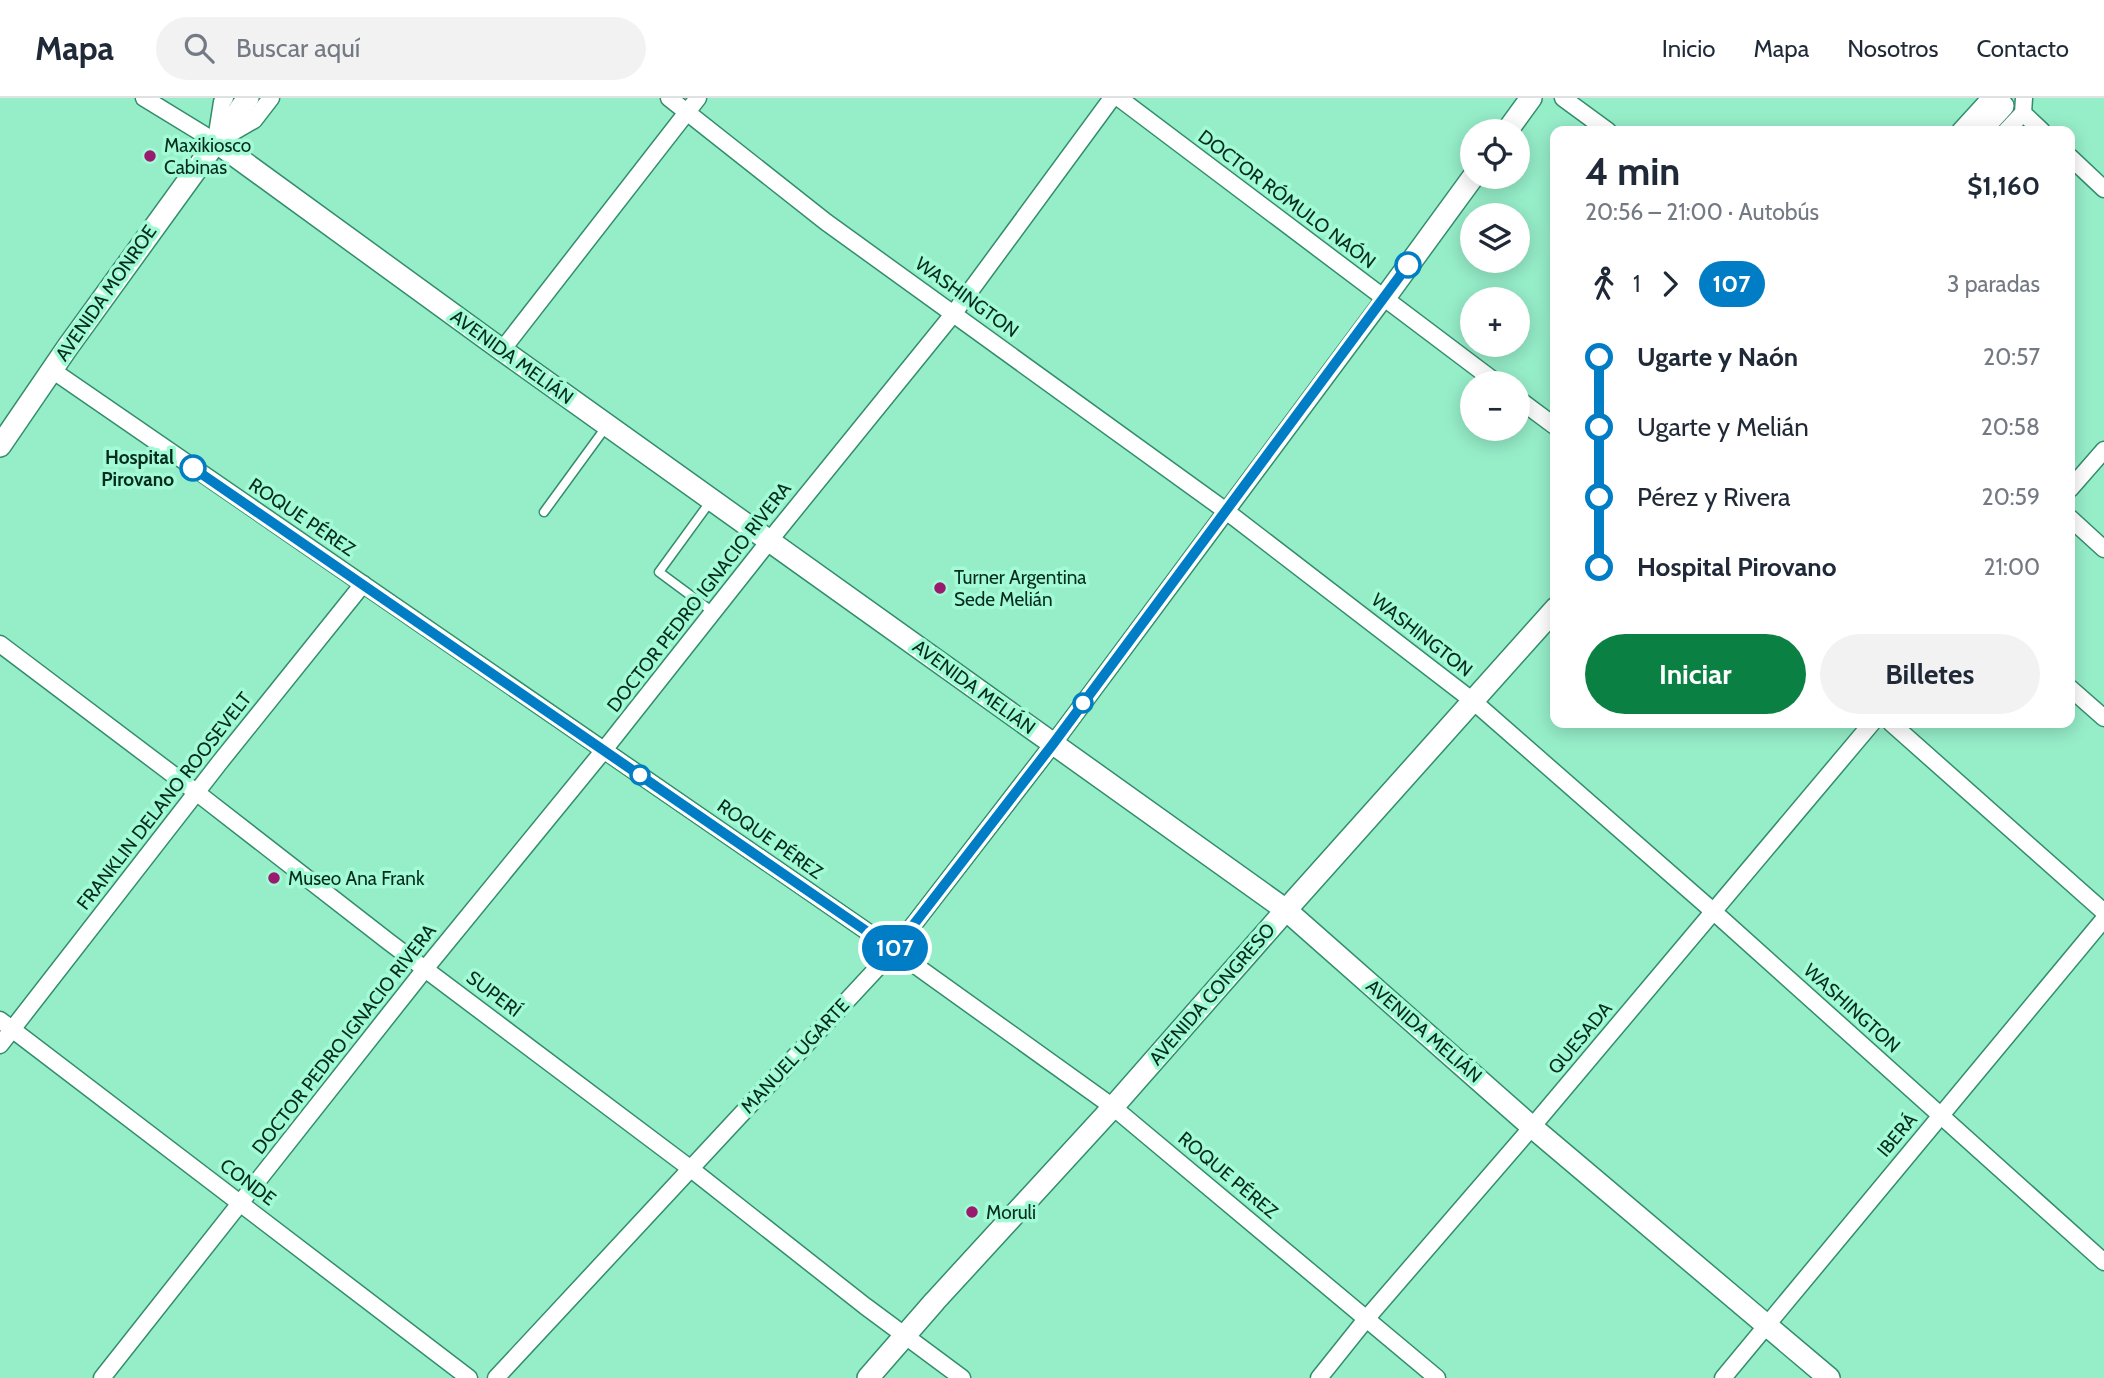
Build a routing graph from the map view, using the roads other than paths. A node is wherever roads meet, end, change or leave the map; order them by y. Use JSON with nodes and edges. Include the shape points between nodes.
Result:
{"nodes":[{"id":1,"x":144,"y":98,"type":"edge"},
{"id":2,"x":225,"y":98,"type":"edge"},
{"id":3,"x":248,"y":98,"type":"edge"},
{"id":4,"x":271,"y":98,"type":"edge"},
{"id":5,"x":669,"y":98,"type":"edge"},
{"id":6,"x":698,"y":98,"type":"edge"},
{"id":7,"x":1112,"y":98,"type":"edge"},
{"id":8,"x":1119,"y":98,"type":"edge"},
{"id":9,"x":1531,"y":98,"type":"edge"},
{"id":10,"x":1563,"y":98,"type":"edge"},
{"id":11,"x":2010,"y":104,"type":"edge"},
{"id":12,"x":688,"y":112,"type":"junction"},
{"id":13,"x":1516,"y":119,"type":"edge"},
{"id":14,"x":1601,"y":126,"type":"edge"},
{"id":15,"x":1969,"y":126,"type":"edge"},
{"id":16,"x":1986,"y":126,"type":"edge"},
{"id":17,"x":2007,"y":126,"type":"edge"},
{"id":18,"x":2036,"y":126,"type":"edge"},
{"id":19,"x":216,"y":142,"type":"junction"},
{"id":20,"x":2075,"y":162,"type":"edge"},
{"id":21,"x":1465,"y":189,"type":"edge"},
{"id":22,"x":2104,"y":189,"type":"edge"},
{"id":23,"x":1384,"y":299,"type":"junction"},
{"id":24,"x":954,"y":313,"type":"junction"},
{"id":25,"x":502,"y":350,"type":"junction"},
{"id":26,"x":52,"y":370,"type":"junction"},
{"id":27,"x":1481,"y":371,"type":"edge"},
{"id":28,"x":1530,"y":408,"type":"edge"},
{"id":29,"x":1550,"y":423,"type":"edge"},
{"id":30,"x":608,"y":425,"type":"junction"},
{"id":31,"x":0,"y":446,"type":"edge"},
{"id":32,"x":2104,"y":450,"type":"edge"},
{"id":33,"x":2075,"y":483,"type":"edge"},
{"id":34,"x":712,"y":499,"type":"junction"},
{"id":35,"x":1226,"y":511,"type":"junction"},
{"id":36,"x":544,"y":512,"type":"dead end"},
{"id":37,"x":2075,"y":523,"type":"edge"},
{"id":38,"x":769,"y":540,"type":"junction"},
{"id":39,"x":2104,"y":549,"type":"edge"},
{"id":40,"x":363,"y":584,"type":"junction"},
{"id":41,"x":713,"y":612,"type":"junction"},
{"id":42,"x":1550,"y":615,"type":"edge"},
{"id":43,"x":0,"y":644,"type":"edge"},
{"id":44,"x":2075,"y":692,"type":"edge"},
{"id":45,"x":1473,"y":701,"type":"junction"},
{"id":46,"x":2104,"y":718,"type":"edge"},
{"id":47,"x":1868,"y":728,"type":"edge"},
{"id":48,"x":1897,"y":728,"type":"edge"},
{"id":49,"x":1053,"y":744,"type":"junction"},
{"id":50,"x":604,"y":750,"type":"junction"},
{"id":51,"x":196,"y":792,"type":"junction"},
{"id":52,"x":1286,"y":910,"type":"junction"},
{"id":53,"x":1714,"y":912,"type":"junction"},
{"id":54,"x":2104,"y":912,"type":"edge"},
{"id":55,"x":2104,"y":919,"type":"edge"},
{"id":56,"x":894,"y":950,"type":"junction"},
{"id":57,"x":425,"y":969,"type":"junction"},
{"id":58,"x":7,"y":1024,"type":"edge"},
{"id":59,"x":0,"y":1045,"type":"edge"},
{"id":60,"x":1113,"y":1107,"type":"junction"},
{"id":61,"x":1940,"y":1116,"type":"junction"},
{"id":62,"x":1532,"y":1127,"type":"junction"},
{"id":63,"x":691,"y":1170,"type":"junction"},
{"id":64,"x":241,"y":1203,"type":"junction"},
{"id":65,"x":2104,"y":1262,"type":"edge"},
{"id":66,"x":1367,"y":1318,"type":"junction"},
{"id":67,"x":1766,"y":1324,"type":"junction"},
{"id":68,"x":906,"y":1335,"type":"junction"},
{"id":69,"x":102,"y":1378,"type":"edge"},
{"id":70,"x":470,"y":1378,"type":"edge"},
{"id":71,"x":496,"y":1378,"type":"edge"},
{"id":72,"x":868,"y":1378,"type":"edge"},
{"id":73,"x":962,"y":1378,"type":"edge"},
{"id":74,"x":1318,"y":1378,"type":"edge"},
{"id":75,"x":1437,"y":1378,"type":"edge"},
{"id":76,"x":1723,"y":1378,"type":"edge"},
{"id":77,"x":1829,"y":1378,"type":"edge"}],
"edges":[{"from":1,"to":19,"type":"street","name":"AVENIDA MELIÁN"},
{"from":2,"to":19,"type":"street"},
{"from":3,"to":19,"type":"street","name":"AVENIDA MONROE"},
{"from":4,"to":19,"type":"street","via":[[254,120]]},
{"from":5,"to":12,"type":"street","name":"WASHINGTON"},
{"from":6,"to":12,"type":"street"},
{"from":7,"to":24,"type":"street","name":"DOCTOR PEDRO IGNACIO RIVERA"},
{"from":8,"to":23,"type":"street","name":"DOCTOR RÓMULO NAÓN"},
{"from":9,"to":13,"type":"street"},
{"from":10,"to":14,"type":"street"},
{"from":11,"to":15,"type":"street"},
{"from":11,"to":16,"type":"street"},
{"from":11,"to":17,"type":"street"},
{"from":11,"to":18,"type":"street"},
{"from":12,"to":24,"type":"street","name":"WASHINGTON","via":[[826,222]]},
{"from":12,"to":25,"type":"street"},
{"from":19,"to":25,"type":"street","name":"AVENIDA MELIÁN"},
{"from":19,"to":26,"type":"street","name":"AVENIDA MONROE"},
{"from":20,"to":22,"type":"street"},
{"from":21,"to":23,"type":"street","name":"MANUEL UGARTE"},
{"from":23,"to":27,"type":"street","name":"DOCTOR RÓMULO NAÓN"},
{"from":23,"to":35,"type":"street","name":"MANUEL UGARTE"},
{"from":24,"to":35,"type":"street","name":"WASHINGTON"},
{"from":24,"to":38,"type":"street","name":"DOCTOR PEDRO IGNACIO RIVERA"},
{"from":25,"to":30,"type":"street","name":"AVENIDA MELIÁN"},
{"from":26,"to":31,"type":"street","name":"AVENIDA MONROE"},
{"from":26,"to":40,"type":"street","name":"ROQUE PÉREZ"},
{"from":28,"to":29,"type":"street"},
{"from":30,"to":34,"type":"street","name":"AVENIDA MELIÁN"},
{"from":30,"to":36,"type":"lane"},
{"from":32,"to":33,"type":"street"},
{"from":34,"to":38,"type":"street","name":"AVENIDA MELIÁN"},
{"from":34,"to":41,"type":"lane","via":[[659,572]]},
{"from":35,"to":45,"type":"street","name":"WASHINGTON"},
{"from":35,"to":49,"type":"street","name":"MANUEL UGARTE"},
{"from":37,"to":39,"type":"street"},
{"from":38,"to":41,"type":"street","name":"DOCTOR PEDRO IGNACIO RIVERA"},
{"from":38,"to":49,"type":"street","name":"AVENIDA MELIÁN"},
{"from":40,"to":50,"type":"street","name":"ROQUE PÉREZ"},
{"from":40,"to":51,"type":"street","name":"FRANKLIN DELANO ROOSEVELT"},
{"from":41,"to":50,"type":"street","name":"DOCTOR PEDRO IGNACIO RIVERA"},
{"from":42,"to":45,"type":"street","name":"AVENIDA CONGRESO"},
{"from":43,"to":51,"type":"street","name":"SUPERÍ"},
{"from":44,"to":46,"type":"street"},
{"from":45,"to":52,"type":"street","name":"AVENIDA CONGRESO"},
{"from":45,"to":53,"type":"street","name":"WASHINGTON"},
{"from":47,"to":53,"type":"street","name":"QUESADA"},
{"from":48,"to":54,"type":"street"},
{"from":49,"to":52,"type":"street","name":"AVENIDA MELIÁN"},
{"from":49,"to":56,"type":"street","name":"MANUEL UGARTE"},
{"from":50,"to":56,"type":"street","name":"ROQUE PÉREZ"},
{"from":50,"to":57,"type":"street","name":"DOCTOR PEDRO IGNACIO RIVERA"},
{"from":51,"to":57,"type":"street","name":"SUPERÍ"},
{"from":51,"to":58,"type":"street","name":"FRANKLIN DELANO ROOSEVELT"},
{"from":52,"to":60,"type":"street","name":"AVENIDA CONGRESO"},
{"from":52,"to":62,"type":"street","name":"AVENIDA MELIÁN"},
{"from":53,"to":61,"type":"street","name":"WASHINGTON"},
{"from":53,"to":62,"type":"street","name":"QUESADA"},
{"from":55,"to":61,"type":"street","name":"IBERÁ"},
{"from":56,"to":60,"type":"street","name":"ROQUE PÉREZ"},
{"from":56,"to":63,"type":"street","name":"MANUEL UGARTE"},
{"from":57,"to":63,"type":"street","name":"SUPERÍ"},
{"from":57,"to":64,"type":"street","name":"DOCTOR PEDRO IGNACIO RIVERA"},
{"from":58,"to":59,"type":"street","name":"FRANKLIN DELANO ROOSEVELT"},
{"from":58,"to":64,"type":"street","name":"CONDE"},
{"from":60,"to":66,"type":"street","name":"ROQUE PÉREZ"},
{"from":60,"to":68,"type":"street","name":"AVENIDA CONGRESO"},
{"from":61,"to":65,"type":"street","name":"WASHINGTON"},
{"from":61,"to":67,"type":"street","name":"IBERÁ"},
{"from":62,"to":66,"type":"street","name":"QUESADA"},
{"from":62,"to":67,"type":"street","name":"AVENIDA MELIÁN"},
{"from":63,"to":68,"type":"street","name":"SUPERÍ"},
{"from":63,"to":71,"type":"street","name":"MANUEL UGARTE"},
{"from":64,"to":69,"type":"street","name":"DOCTOR PEDRO IGNACIO RIVERA"},
{"from":64,"to":70,"type":"street","name":"CONDE"},
{"from":66,"to":74,"type":"street","name":"QUESADA"},
{"from":66,"to":75,"type":"street","name":"ROQUE PÉREZ"},
{"from":67,"to":76,"type":"street","name":"IBERÁ"},
{"from":67,"to":77,"type":"street","name":"AVENIDA MELIÁN"},
{"from":68,"to":72,"type":"street","name":"AVENIDA CONGRESO"},
{"from":68,"to":73,"type":"street","name":"SUPERÍ"}]}
